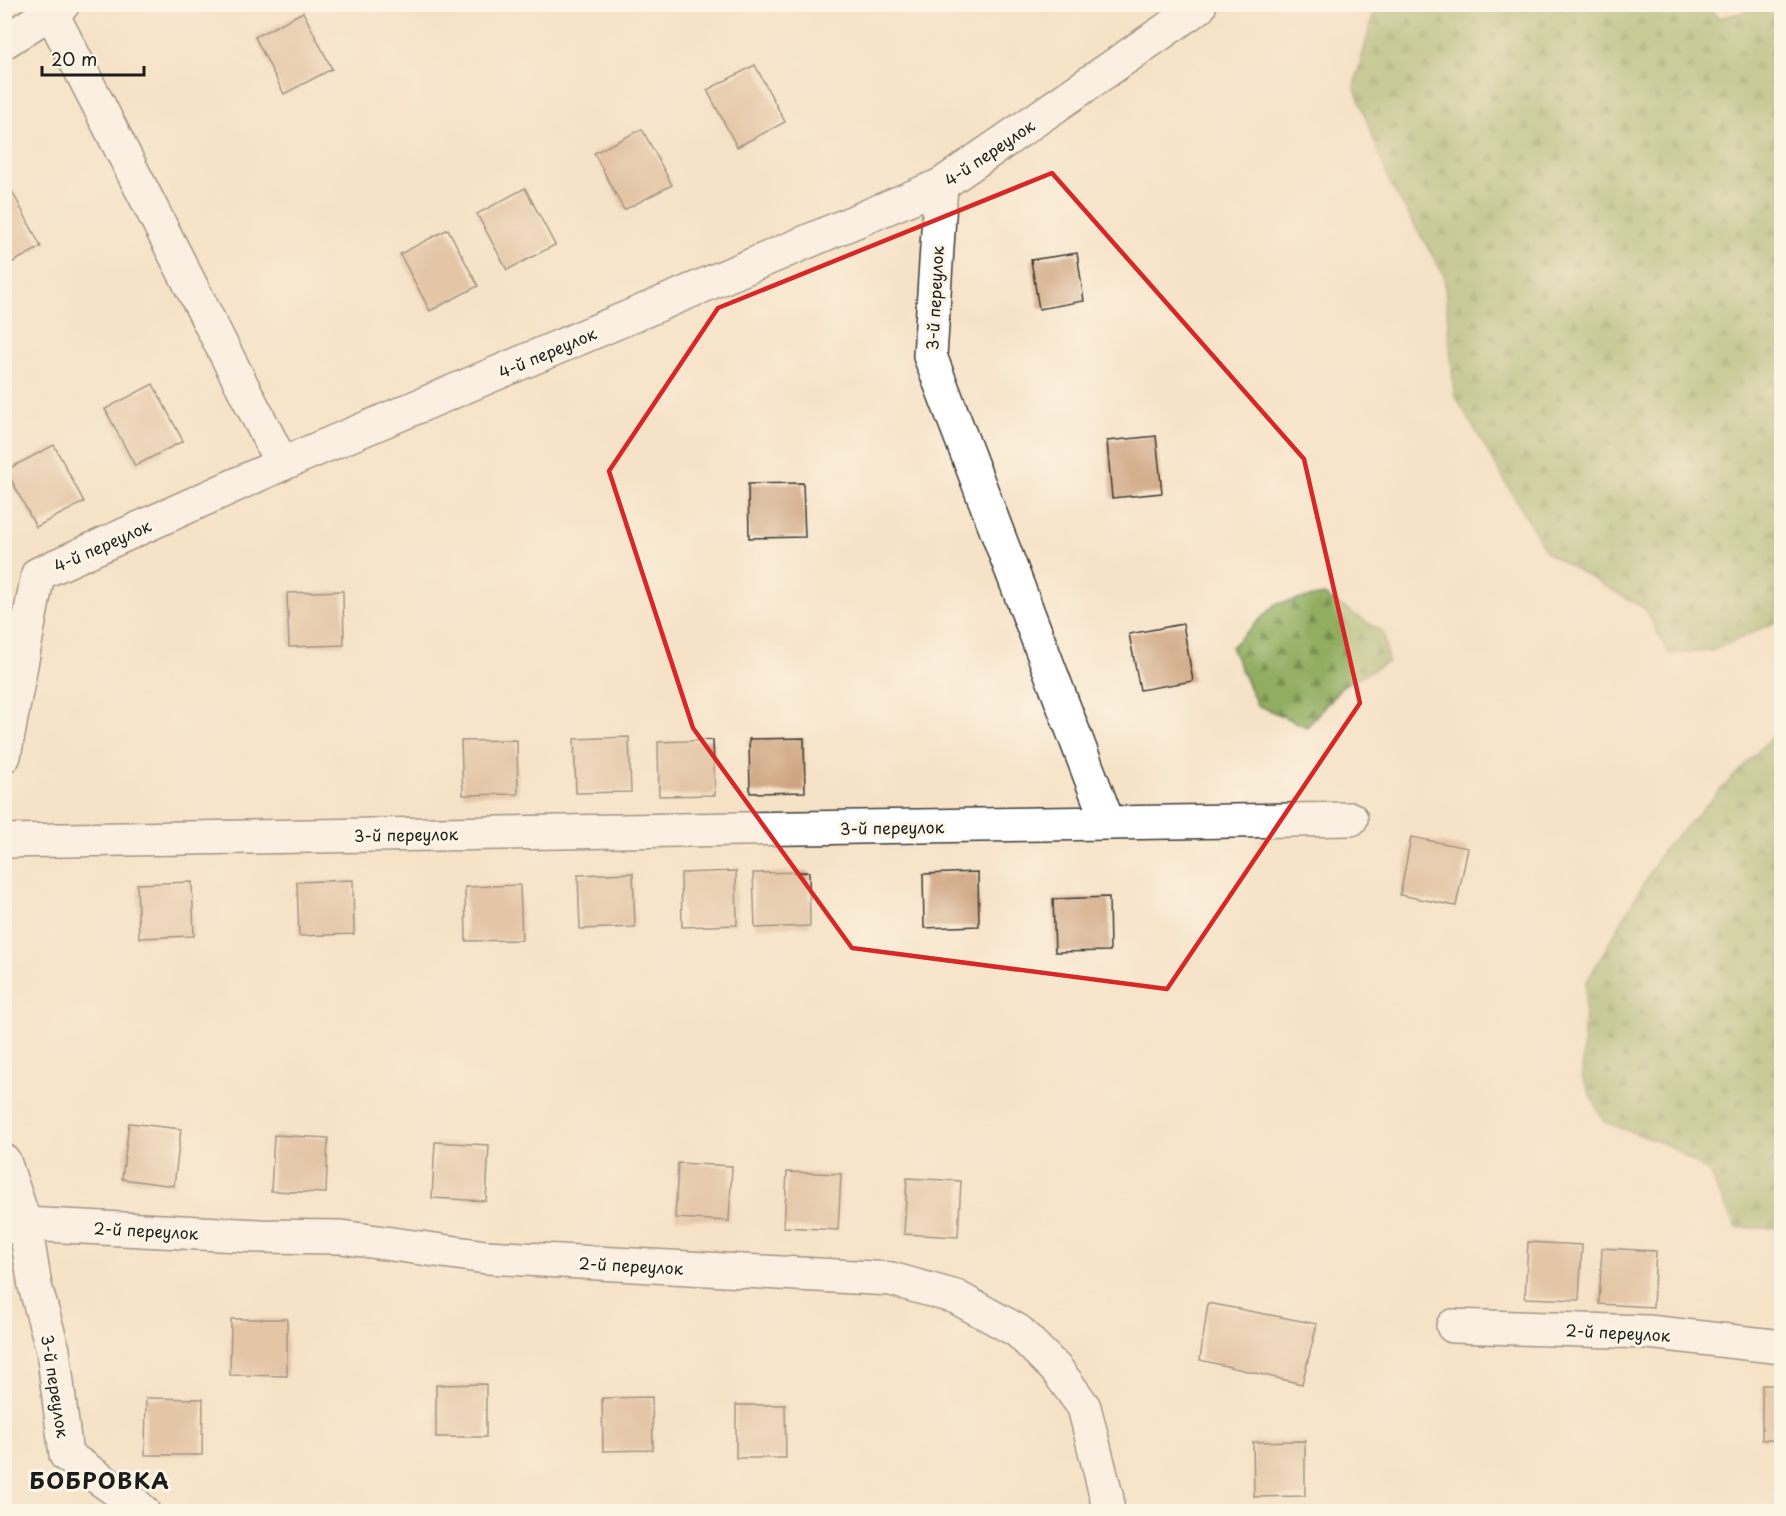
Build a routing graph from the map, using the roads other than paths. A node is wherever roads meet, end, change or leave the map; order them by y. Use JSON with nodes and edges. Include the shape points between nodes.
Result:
{"nodes":[{"id":1,"x":54,"y":7,"type":"edge"},
{"id":2,"x":1199,"y":7,"type":"dead end"},
{"id":3,"x":4,"y":42,"type":"edge"},
{"id":4,"x":941,"y":185,"type":"junction"},
{"id":5,"x":282,"y":464,"type":"junction"},
{"id":6,"x":4,"y":756,"type":"edge"},
{"id":7,"x":1351,"y":819,"type":"dead end"},
{"id":8,"x":1108,"y":823,"type":"junction"},
{"id":9,"x":4,"y":841,"type":"edge"},
{"id":10,"x":4,"y":1161,"type":"edge"},
{"id":11,"x":15,"y":1226,"type":"edge"},
{"id":12,"x":1453,"y":1326,"type":"dead end"},
{"id":13,"x":1782,"y":1347,"type":"edge"},
{"id":14,"x":143,"y":1512,"type":"edge"},
{"id":15,"x":1107,"y":1512,"type":"edge"}],
"edges":[{"from":1,"to":3,"type":"street"},
{"from":1,"to":5,"type":"street"},
{"from":2,"to":4,"type":"street","name":"4-й переулок"},
{"from":4,"to":5,"type":"street","name":"4-й переулок"},
{"from":4,"to":8,"type":"street","name":"3-й переулок","via":[[930,356]]},
{"from":5,"to":6,"type":"street","name":"4-й переулок","via":[[38,574]]},
{"from":7,"to":8,"type":"street"},
{"from":8,"to":9,"type":"street","name":"3-й переулок"},
{"from":10,"to":11,"type":"street"},
{"from":11,"to":14,"type":"street","name":"3-й переулок","via":[[53,1350],[66,1455]]},
{"from":11,"to":15,"type":"street","name":"2-й переулок","via":[[341,1237],[486,1257],[891,1279],[956,1297],[1018,1331],[1057,1370],[1084,1407]]},
{"from":12,"to":13,"type":"street","name":"2-й переулок","via":[[1648,1332]]}]}
